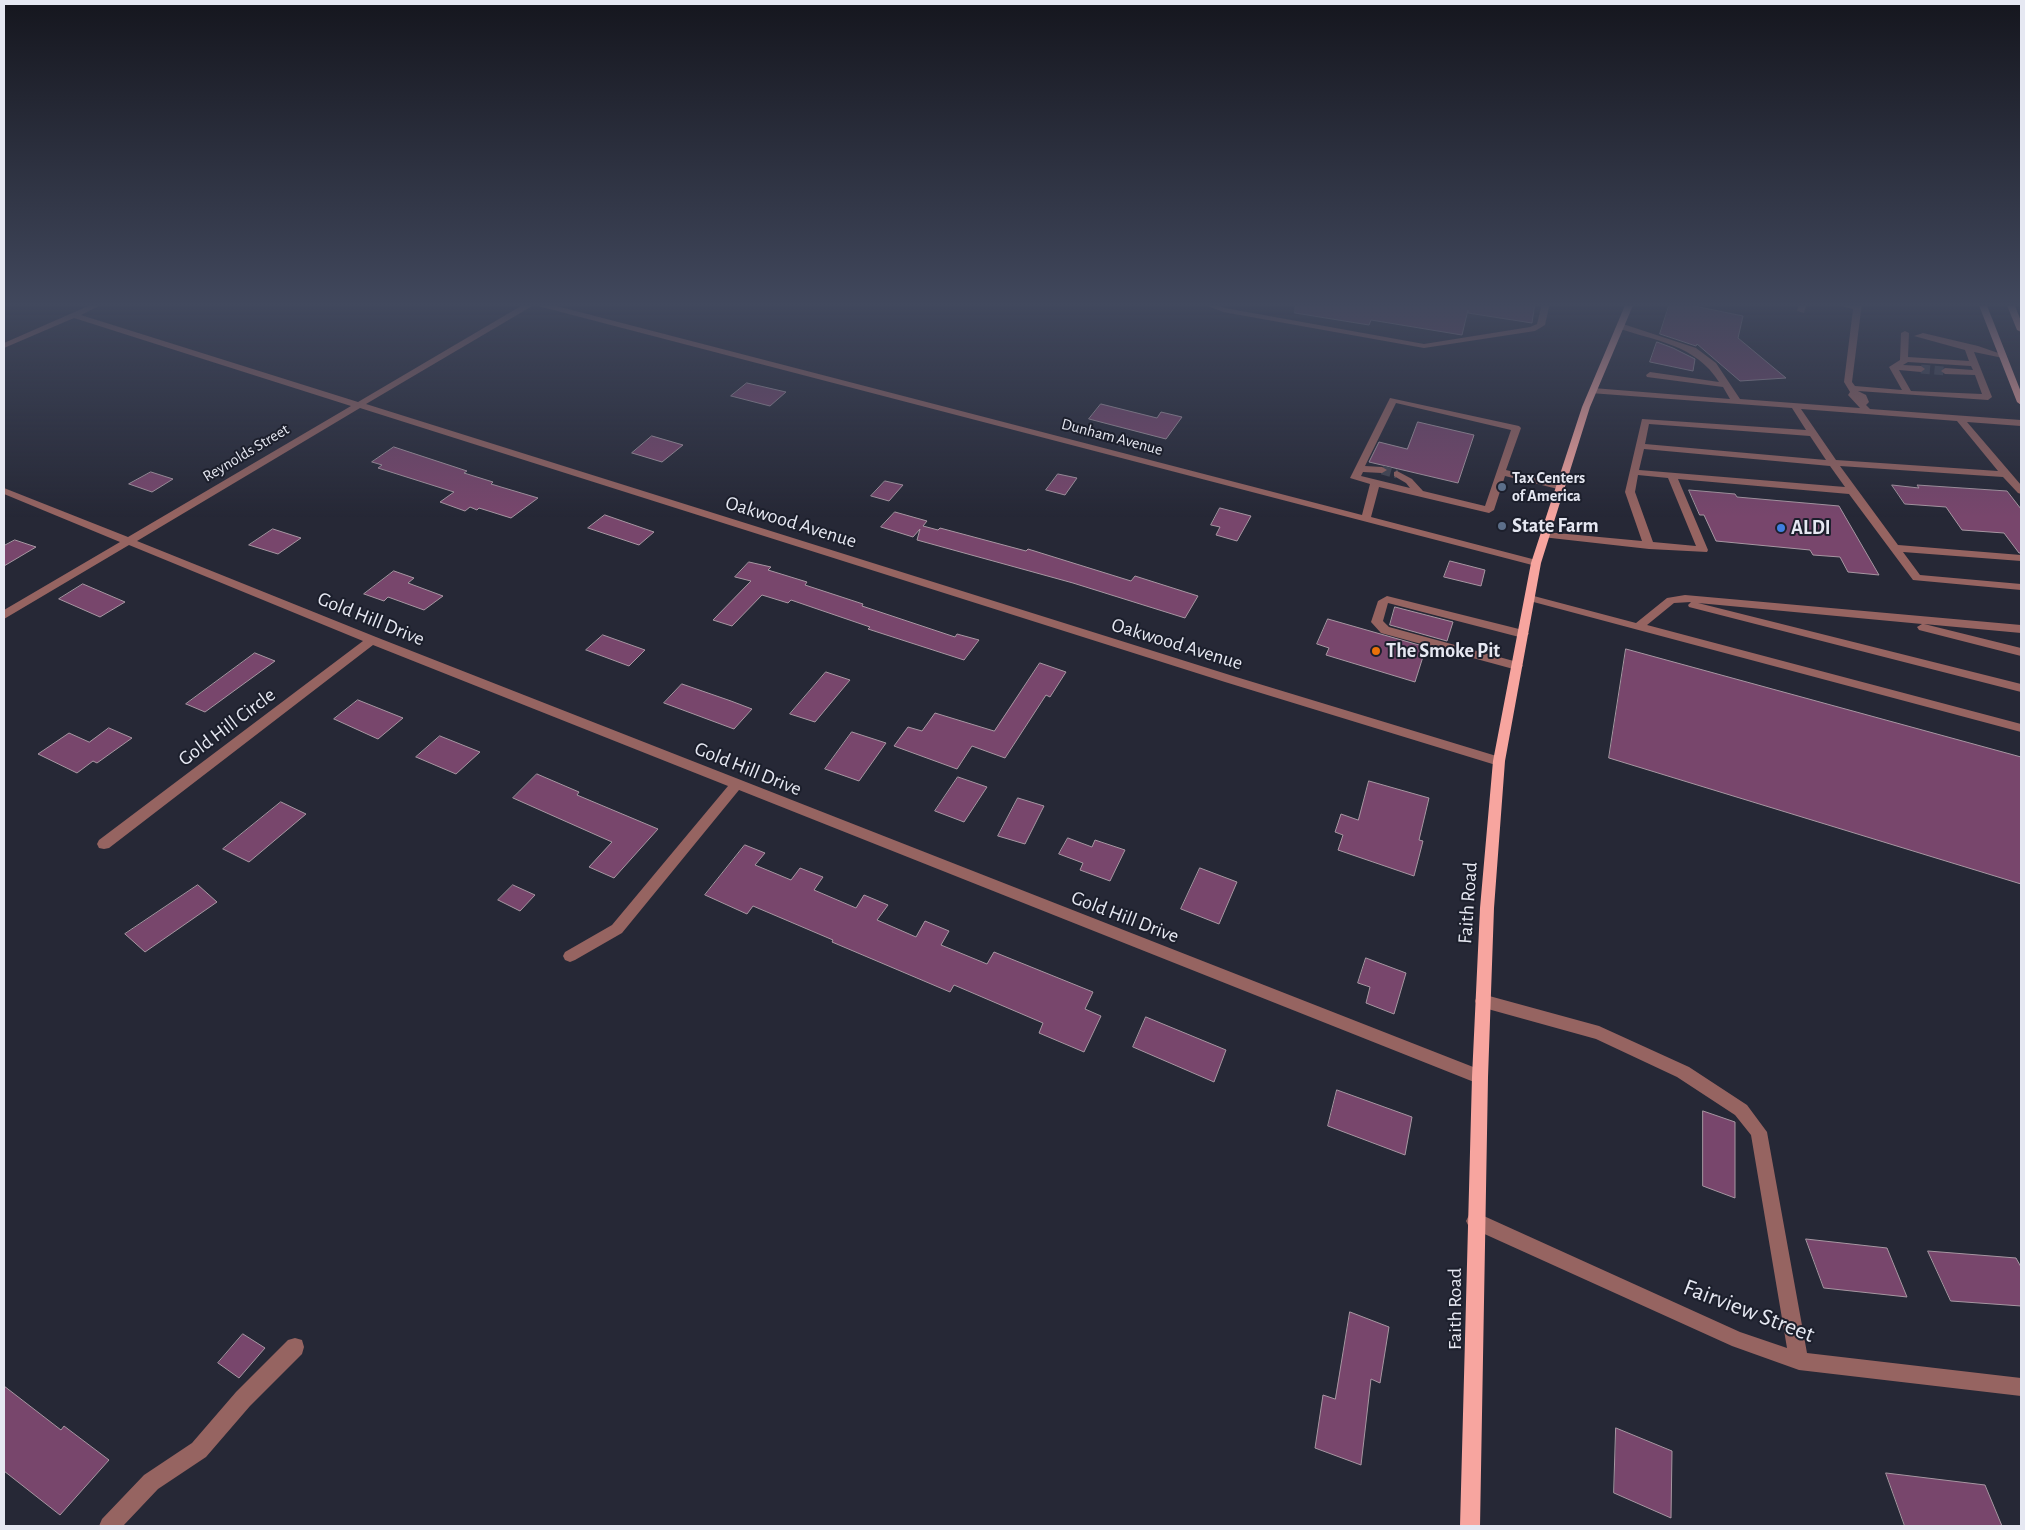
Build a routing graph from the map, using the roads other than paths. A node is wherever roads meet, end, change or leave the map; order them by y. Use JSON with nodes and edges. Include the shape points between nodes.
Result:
{"nodes":[{"id":1,"x":263,"y":374,"type":"edge"},
{"id":2,"x":409,"y":374,"type":"edge"},
{"id":3,"x":810,"y":374,"type":"edge"},
{"id":4,"x":1600,"y":374,"type":"edge"},
{"id":5,"x":1719,"y":374,"type":"edge"},
{"id":6,"x":1849,"y":374,"type":"edge"},
{"id":7,"x":1897,"y":374,"type":"edge"},
{"id":8,"x":1980,"y":374,"type":"edge"},
{"id":9,"x":2010,"y":374,"type":"edge"},
{"id":10,"x":1650,"y":375,"type":"dead end"},
{"id":11,"x":1726,"y":385,"type":"junction"},
{"id":12,"x":1854,"y":390,"type":"junction"},
{"id":13,"x":1593,"y":391,"type":"junction"},
{"id":14,"x":1908,"y":393,"type":"junction"},
{"id":15,"x":1737,"y":402,"type":"junction"},
{"id":16,"x":2021,"y":402,"type":"edge"},
{"id":17,"x":358,"y":404,"type":"junction"},
{"id":18,"x":1795,"y":407,"type":"junction"},
{"id":19,"x":1868,"y":412,"type":"junction"},
{"id":20,"x":1959,"y":418,"type":"junction"},
{"id":21,"x":2021,"y":423,"type":"edge"},
{"id":22,"x":1812,"y":434,"type":"junction"},
{"id":23,"x":1640,"y":446,"type":"junction"},
{"id":24,"x":1832,"y":463,"type":"junction"},
{"id":25,"x":1359,"y":469,"type":"junction"},
{"id":26,"x":1382,"y":470,"type":"tunnel mouth"},
{"id":27,"x":1501,"y":472,"type":"junction"},
{"id":28,"x":1634,"y":472,"type":"junction"},
{"id":29,"x":1397,"y":474,"type":"tunnel mouth"},
{"id":30,"x":2006,"y":474,"type":"junction"},
{"id":31,"x":1672,"y":475,"type":"junction"},
{"id":32,"x":1375,"y":482,"type":"junction"},
{"id":33,"x":1562,"y":487,"type":"junction"},
{"id":34,"x":1852,"y":491,"type":"junction"},
{"id":35,"x":2021,"y":491,"type":"edge"},
{"id":36,"x":1420,"y":493,"type":"junction"},
{"id":37,"x":7,"y":495,"type":"edge"},
{"id":38,"x":1366,"y":519,"type":"junction"},
{"id":39,"x":1546,"y":535,"type":"junction"},
{"id":40,"x":128,"y":541,"type":"junction"},
{"id":41,"x":1649,"y":546,"type":"junction"},
{"id":42,"x":1894,"y":548,"type":"junction"},
{"id":43,"x":2021,"y":558,"type":"edge"},
{"id":44,"x":1536,"y":563,"type":"junction"},
{"id":45,"x":2021,"y":587,"type":"edge"},
{"id":46,"x":1530,"y":598,"type":"junction"},
{"id":47,"x":1671,"y":600,"type":"junction"},
{"id":48,"x":4,"y":615,"type":"edge"},
{"id":49,"x":1887,"y":618,"type":"junction"},
{"id":50,"x":1638,"y":627,"type":"junction"},
{"id":51,"x":2021,"y":629,"type":"edge"},
{"id":52,"x":1523,"y":634,"type":"junction"},
{"id":53,"x":372,"y":640,"type":"junction"},
{"id":54,"x":2021,"y":652,"type":"edge"},
{"id":55,"x":1517,"y":666,"type":"junction"},
{"id":56,"x":2021,"y":688,"type":"edge"},
{"id":57,"x":2021,"y":728,"type":"edge"},
{"id":58,"x":1499,"y":761,"type":"junction"},
{"id":59,"x":737,"y":784,"type":"junction"},
{"id":60,"x":104,"y":844,"type":"dead end"},
{"id":61,"x":570,"y":956,"type":"dead end"},
{"id":62,"x":1482,"y":1001,"type":"junction"},
{"id":63,"x":1480,"y":1077,"type":"junction"},
{"id":64,"x":1475,"y":1222,"type":"junction"},
{"id":65,"x":295,"y":1347,"type":"dead end"},
{"id":66,"x":1799,"y":1361,"type":"junction"},
{"id":67,"x":2021,"y":1387,"type":"edge"},
{"id":68,"x":109,"y":1526,"type":"edge"},
{"id":69,"x":1470,"y":1526,"type":"edge"}],
"edges":[{"from":1,"to":17,"type":"street","name":"Oakwood Avenue"},
{"from":2,"to":17,"type":"street","name":"Reynolds Street"},
{"from":3,"to":38,"type":"street","name":"Dunham Avenue"},
{"from":4,"to":13,"type":"main road","name":"Faith Road"},
{"from":5,"to":11,"type":"street"},
{"from":6,"to":12,"type":"street","via":[[1848,382]]},
{"from":7,"to":14,"type":"street"},
{"from":8,"to":14,"type":"street","via":[[1988,397]]},
{"from":9,"to":16,"type":"main road"},
{"from":10,"to":11,"type":"street"},
{"from":11,"to":15,"type":"street"},
{"from":12,"to":14,"type":"street"},
{"from":12,"to":19,"type":"street","via":[[1862,396]]},
{"from":13,"to":15,"type":"street"},
{"from":13,"to":33,"type":"main road","name":"Faith Road"},
{"from":15,"to":18,"type":"street"},
{"from":17,"to":40,"type":"street","name":"Reynolds Street"},
{"from":17,"to":58,"type":"street","name":"Oakwood Avenue"},
{"from":18,"to":19,"type":"street"},
{"from":18,"to":22,"type":"street"},
{"from":19,"to":20,"type":"street"},
{"from":20,"to":21,"type":"street"},
{"from":20,"to":30,"type":"street"},
{"from":22,"to":23,"type":"street","via":[[1645,420]]},
{"from":22,"to":24,"type":"street"},
{"from":23,"to":24,"type":"street"},
{"from":23,"to":28,"type":"street"},
{"from":24,"to":30,"type":"street"},
{"from":24,"to":34,"type":"street"},
{"from":25,"to":26,"type":"street"},
{"from":25,"to":27,"type":"street","via":[[1393,400],[1516,428]]},
{"from":25,"to":32,"type":"street","via":[[1355,478]]},
{"from":27,"to":33,"type":"street"},
{"from":27,"to":36,"type":"street","via":[[1489,510]]},
{"from":28,"to":31,"type":"street"},
{"from":28,"to":41,"type":"street","via":[[1630,492]]},
{"from":29,"to":36,"type":"street"},
{"from":30,"to":35,"type":"street"},
{"from":31,"to":34,"type":"street"},
{"from":31,"to":41,"type":"street","via":[[1703,550]]},
{"from":32,"to":36,"type":"street"},
{"from":32,"to":38,"type":"street"},
{"from":33,"to":39,"type":"main road","name":"Faith Road"},
{"from":34,"to":42,"type":"street"},
{"from":37,"to":40,"type":"street","name":"Gold Hill Drive"},
{"from":38,"to":44,"type":"street","name":"Dunham Avenue"},
{"from":39,"to":41,"type":"street"},
{"from":39,"to":44,"type":"main road","name":"Faith Road"},
{"from":40,"to":48,"type":"street","name":"Reynolds Street"},
{"from":40,"to":53,"type":"street","name":"Gold Hill Drive"},
{"from":42,"to":43,"type":"street"},
{"from":42,"to":45,"type":"street","via":[[1917,578]]},
{"from":44,"to":46,"type":"main road","name":"Faith Road"},
{"from":46,"to":50,"type":"street"},
{"from":46,"to":52,"type":"main road","name":"Faith Road"},
{"from":47,"to":49,"type":"street","via":[[1686,598]]},
{"from":47,"to":50,"type":"street"},
{"from":47,"to":56,"type":"street"},
{"from":49,"to":51,"type":"street"},
{"from":49,"to":54,"type":"street"},
{"from":50,"to":57,"type":"street"},
{"from":52,"to":55,"type":"main road","name":"Faith Road"},
{"from":52,"to":55,"type":"street","via":[[1387,599],[1383,601],[1377,622],[1386,630]]},
{"from":53,"to":59,"type":"street","name":"Gold Hill Drive"},
{"from":53,"to":60,"type":"street","name":"Gold Hill Circle"},
{"from":55,"to":58,"type":"main road","name":"Faith Road"},
{"from":58,"to":62,"type":"main road","name":"Faith Road"},
{"from":59,"to":61,"type":"street","via":[[617,929]]},
{"from":59,"to":63,"type":"street","name":"Gold Hill Drive"},
{"from":62,"to":63,"type":"main road","name":"Faith Road"},
{"from":62,"to":66,"type":"street","via":[[1599,1033],[1683,1072],[1741,1110],[1758,1132]]},
{"from":63,"to":64,"type":"main road","name":"Faith Road"},
{"from":64,"to":66,"type":"street","name":"Fairview Street","via":[[1738,1340]]},
{"from":64,"to":69,"type":"main road","name":"Faith Road"},
{"from":65,"to":68,"type":"street","via":[[243,1399],[199,1450],[151,1482]]},
{"from":66,"to":67,"type":"street","name":"Fairview Street"}]}
